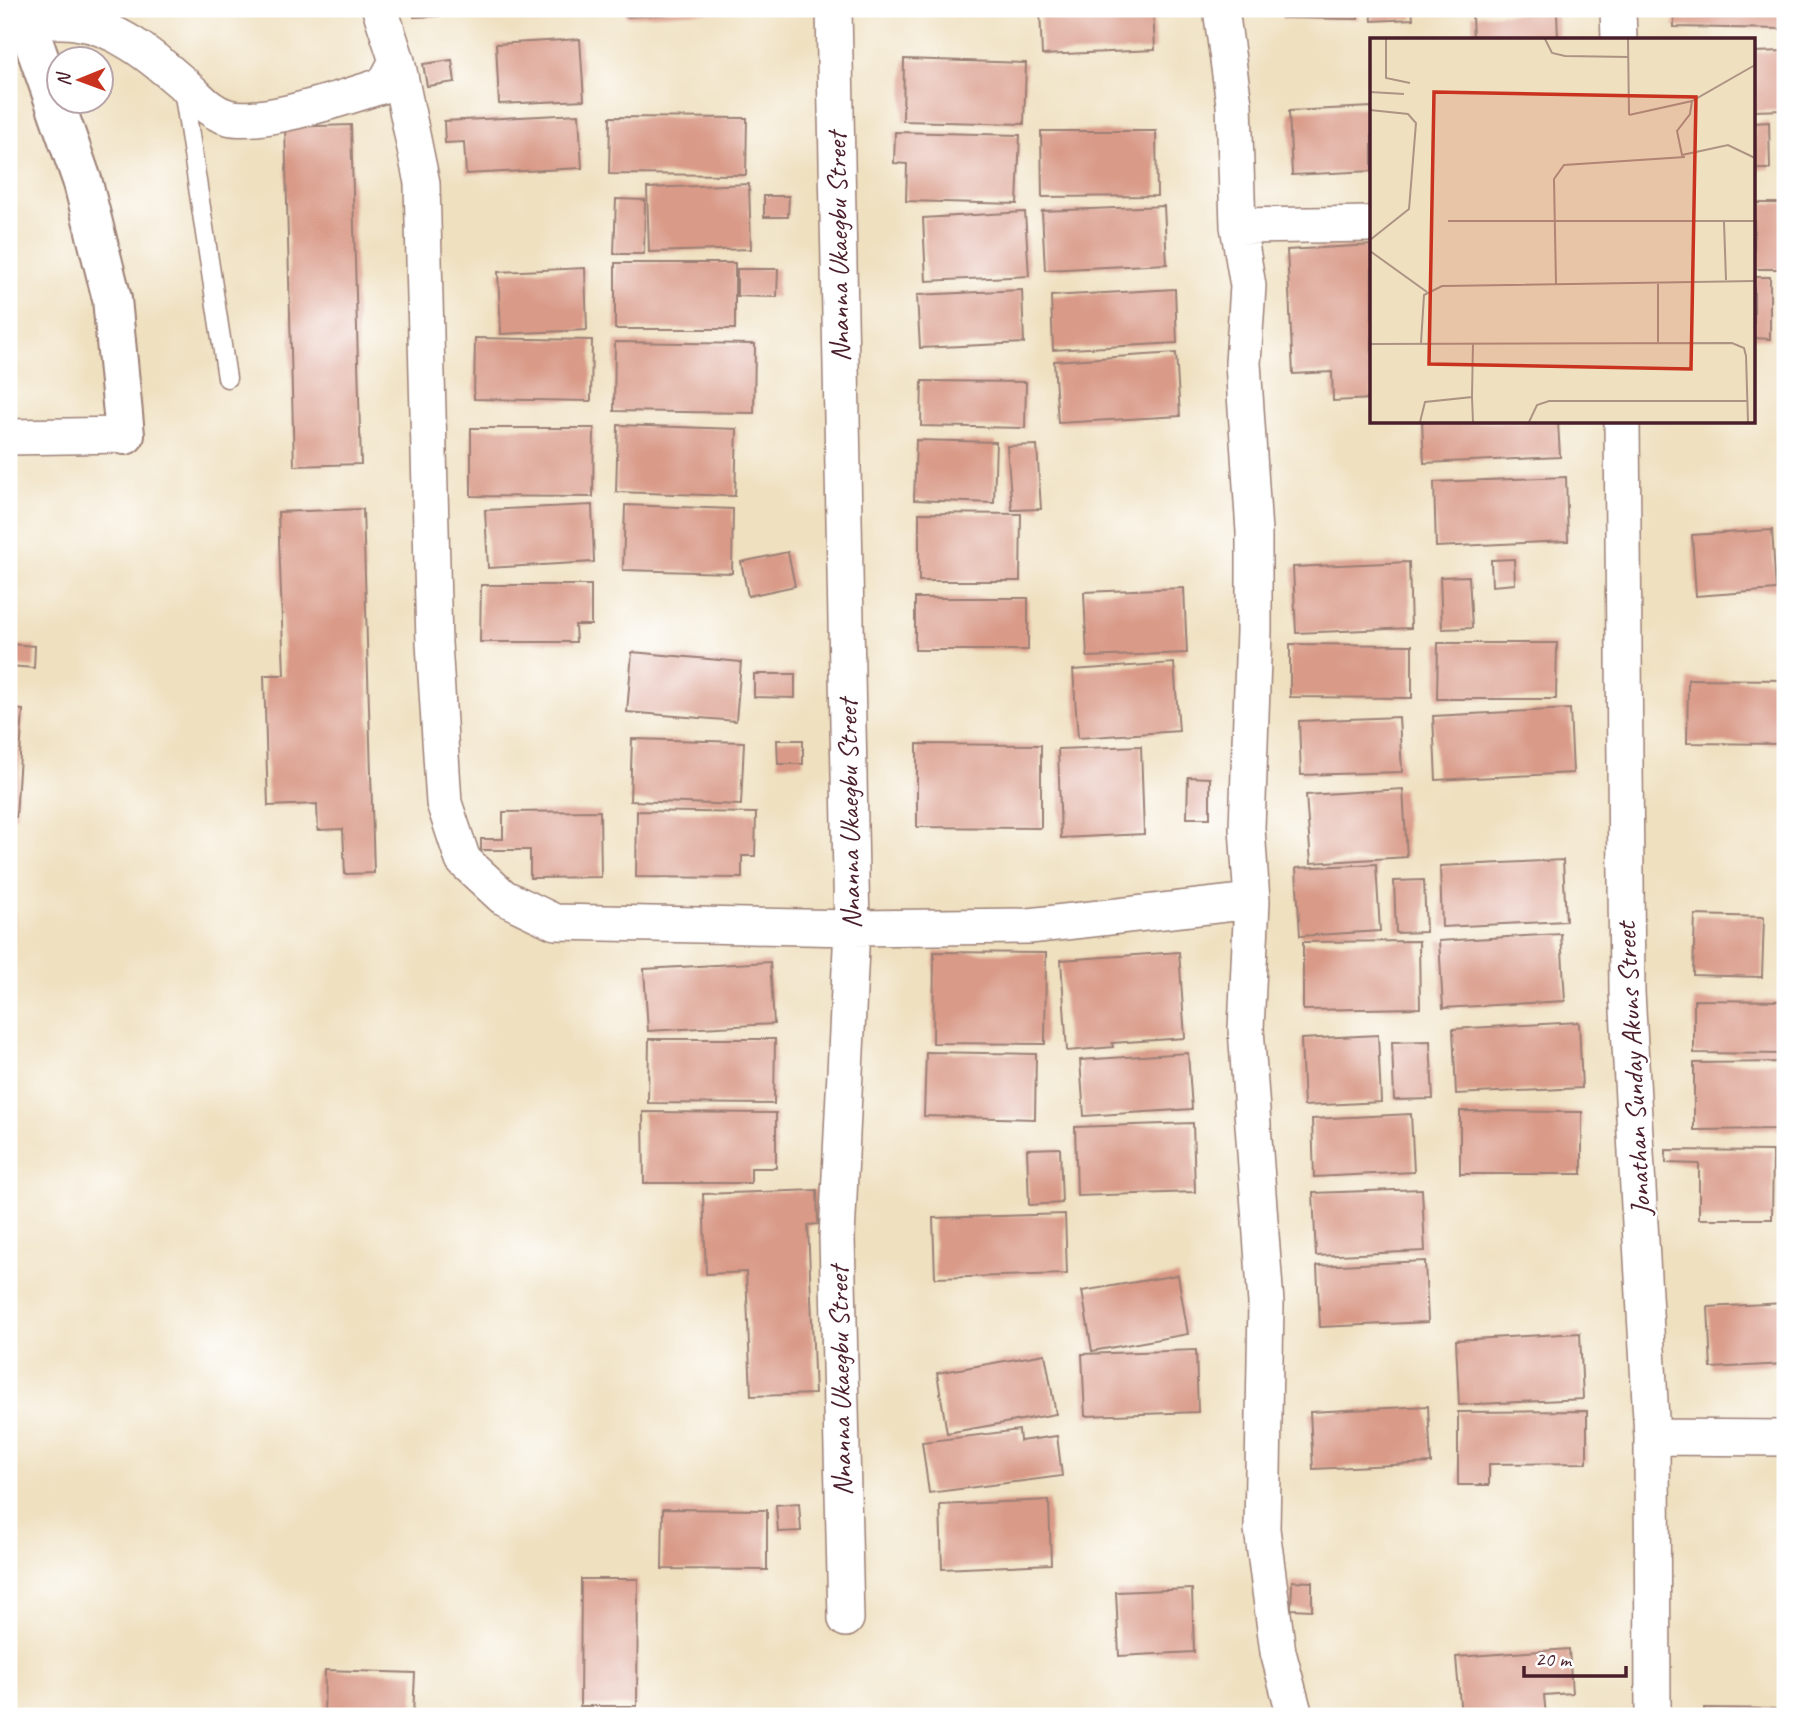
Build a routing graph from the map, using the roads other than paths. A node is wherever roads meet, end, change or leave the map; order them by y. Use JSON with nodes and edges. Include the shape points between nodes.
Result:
{"nodes":[{"id":1,"x":380,"y":9,"type":"edge"},
{"id":2,"x":834,"y":9,"type":"edge"},
{"id":3,"x":1221,"y":9,"type":"edge"},
{"id":4,"x":1618,"y":9,"type":"edge"},
{"id":5,"x":24,"y":15,"type":"edge"},
{"id":6,"x":1619,"y":38,"type":"edge"},
{"id":7,"x":397,"y":61,"type":"junction"},
{"id":8,"x":182,"y":82,"type":"junction"},
{"id":9,"x":1370,"y":224,"type":"edge"},
{"id":10,"x":1238,"y":226,"type":"junction"},
{"id":11,"x":227,"y":378,"type":"dead end"},
{"id":12,"x":1622,"y":424,"type":"edge"},
{"id":13,"x":125,"y":435,"type":"joint"},
{"id":14,"x":9,"y":437,"type":"edge"},
{"id":15,"x":1252,"y":901,"type":"junction"},
{"id":16,"x":852,"y":928,"type":"junction"},
{"id":17,"x":1652,"y":1437,"type":"junction"},
{"id":18,"x":1785,"y":1438,"type":"edge"},
{"id":19,"x":846,"y":1619,"type":"dead end"},
{"id":20,"x":1295,"y":1716,"type":"edge"},
{"id":21,"x":1653,"y":1716,"type":"edge"}],
"edges":[{"from":1,"to":7,"type":"street"},
{"from":2,"to":16,"type":"street","name":"Nnanna Ukaegbu Street"},
{"from":3,"to":10,"type":"street","via":[[1234,104]]},
{"from":4,"to":6,"type":"street"},
{"from":5,"to":8,"type":"street","via":[[112,32]]},
{"from":5,"to":13,"type":"main road","via":[[83,183],[112,299]]},
{"from":7,"to":8,"type":"street","via":[[384,85],[307,109],[252,117],[229,117],[211,109]]},
{"from":7,"to":16,"type":"street","via":[[422,183],[434,643],[444,803],[463,860],[503,897],[555,922]]},
{"from":8,"to":11,"type":"lane"},
{"from":9,"to":10,"type":"street"},
{"from":10,"to":15,"type":"street","via":[[1248,286],[1243,363],[1254,533],[1247,828]]},
{"from":12,"to":17,"type":"street","name":"Jonathan Sunday Akuns Street","via":[[1627,992]]},
{"from":13,"to":14,"type":"street"},
{"from":15,"to":16,"type":"street","via":[[1029,926]]},
{"from":15,"to":20,"type":"street","via":[[1246,1029],[1266,1303],[1262,1529],[1278,1652]]},
{"from":16,"to":19,"type":"street","name":"Nnanna Ukaegbu Street","via":[[837,1237]]},
{"from":17,"to":18,"type":"street"},
{"from":17,"to":21,"type":"street","name":"Jonathan Sunday Akuns Street"}]}
